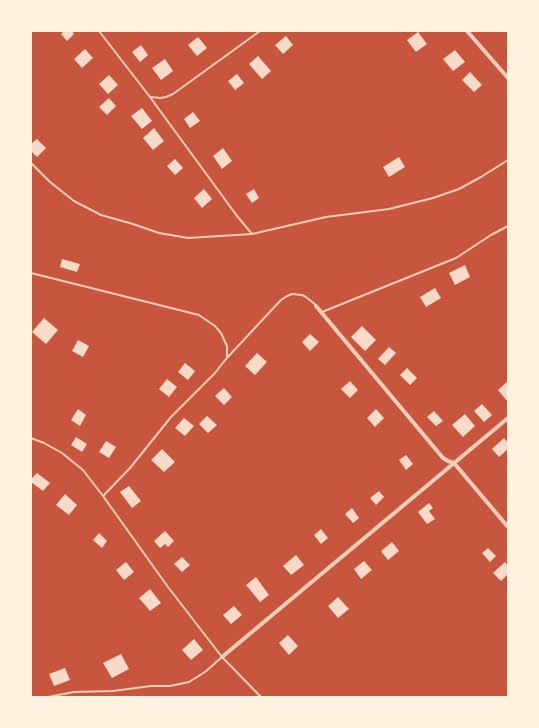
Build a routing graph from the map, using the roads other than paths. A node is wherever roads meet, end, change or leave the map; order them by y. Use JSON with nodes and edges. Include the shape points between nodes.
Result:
{"nodes":[{"id":1,"x":99,"y":31,"type":"edge"},
{"id":2,"x":260,"y":31,"type":"edge"},
{"id":3,"x":467,"y":31,"type":"edge"},
{"id":4,"x":508,"y":78,"type":"edge"},
{"id":5,"x":150,"y":97,"type":"junction"},
{"id":6,"x":508,"y":160,"type":"edge"},
{"id":7,"x":31,"y":163,"type":"edge"},
{"id":8,"x":508,"y":226,"type":"edge"},
{"id":9,"x":252,"y":234,"type":"junction"},
{"id":10,"x":31,"y":273,"type":"edge"},
{"id":11,"x":316,"y":306,"type":"joint"},
{"id":12,"x":322,"y":312,"type":"junction"},
{"id":13,"x":226,"y":359,"type":"junction"},
{"id":14,"x":508,"y":418,"type":"edge"},
{"id":15,"x":31,"y":438,"type":"edge"},
{"id":16,"x":454,"y":463,"type":"junction"},
{"id":17,"x":103,"y":496,"type":"junction"},
{"id":18,"x":508,"y":527,"type":"edge"},
{"id":19,"x":222,"y":657,"type":"junction"},
{"id":20,"x":48,"y":697,"type":"edge"},
{"id":21,"x":261,"y":697,"type":"edge"}],
"edges":[{"from":1,"to":5,"type":"lane"},
{"from":2,"to":5,"type":"lane","via":[[173,94]]},
{"from":3,"to":4,"type":"street"},
{"from":5,"to":9,"type":"lane"},
{"from":6,"to":9,"type":"lane","via":[[459,189],[432,198]]},
{"from":7,"to":9,"type":"lane","via":[[74,201],[101,216],[188,238]]},
{"from":8,"to":12,"type":"lane","via":[[456,258]]},
{"from":10,"to":13,"type":"lane","via":[[199,315],[220,333],[227,346]]},
{"from":11,"to":12,"type":"street"},
{"from":11,"to":13,"type":"lane","via":[[302,295],[287,296]]},
{"from":12,"to":16,"type":"street","via":[[443,458]]},
{"from":13,"to":17,"type":"lane"},
{"from":14,"to":16,"type":"street"},
{"from":15,"to":17,"type":"lane","via":[[62,453],[83,470]]},
{"from":16,"to":18,"type":"street"},
{"from":16,"to":19,"type":"street"},
{"from":17,"to":19,"type":"lane"},
{"from":19,"to":20,"type":"lane","via":[[189,682]]},
{"from":19,"to":21,"type":"lane"}]}
